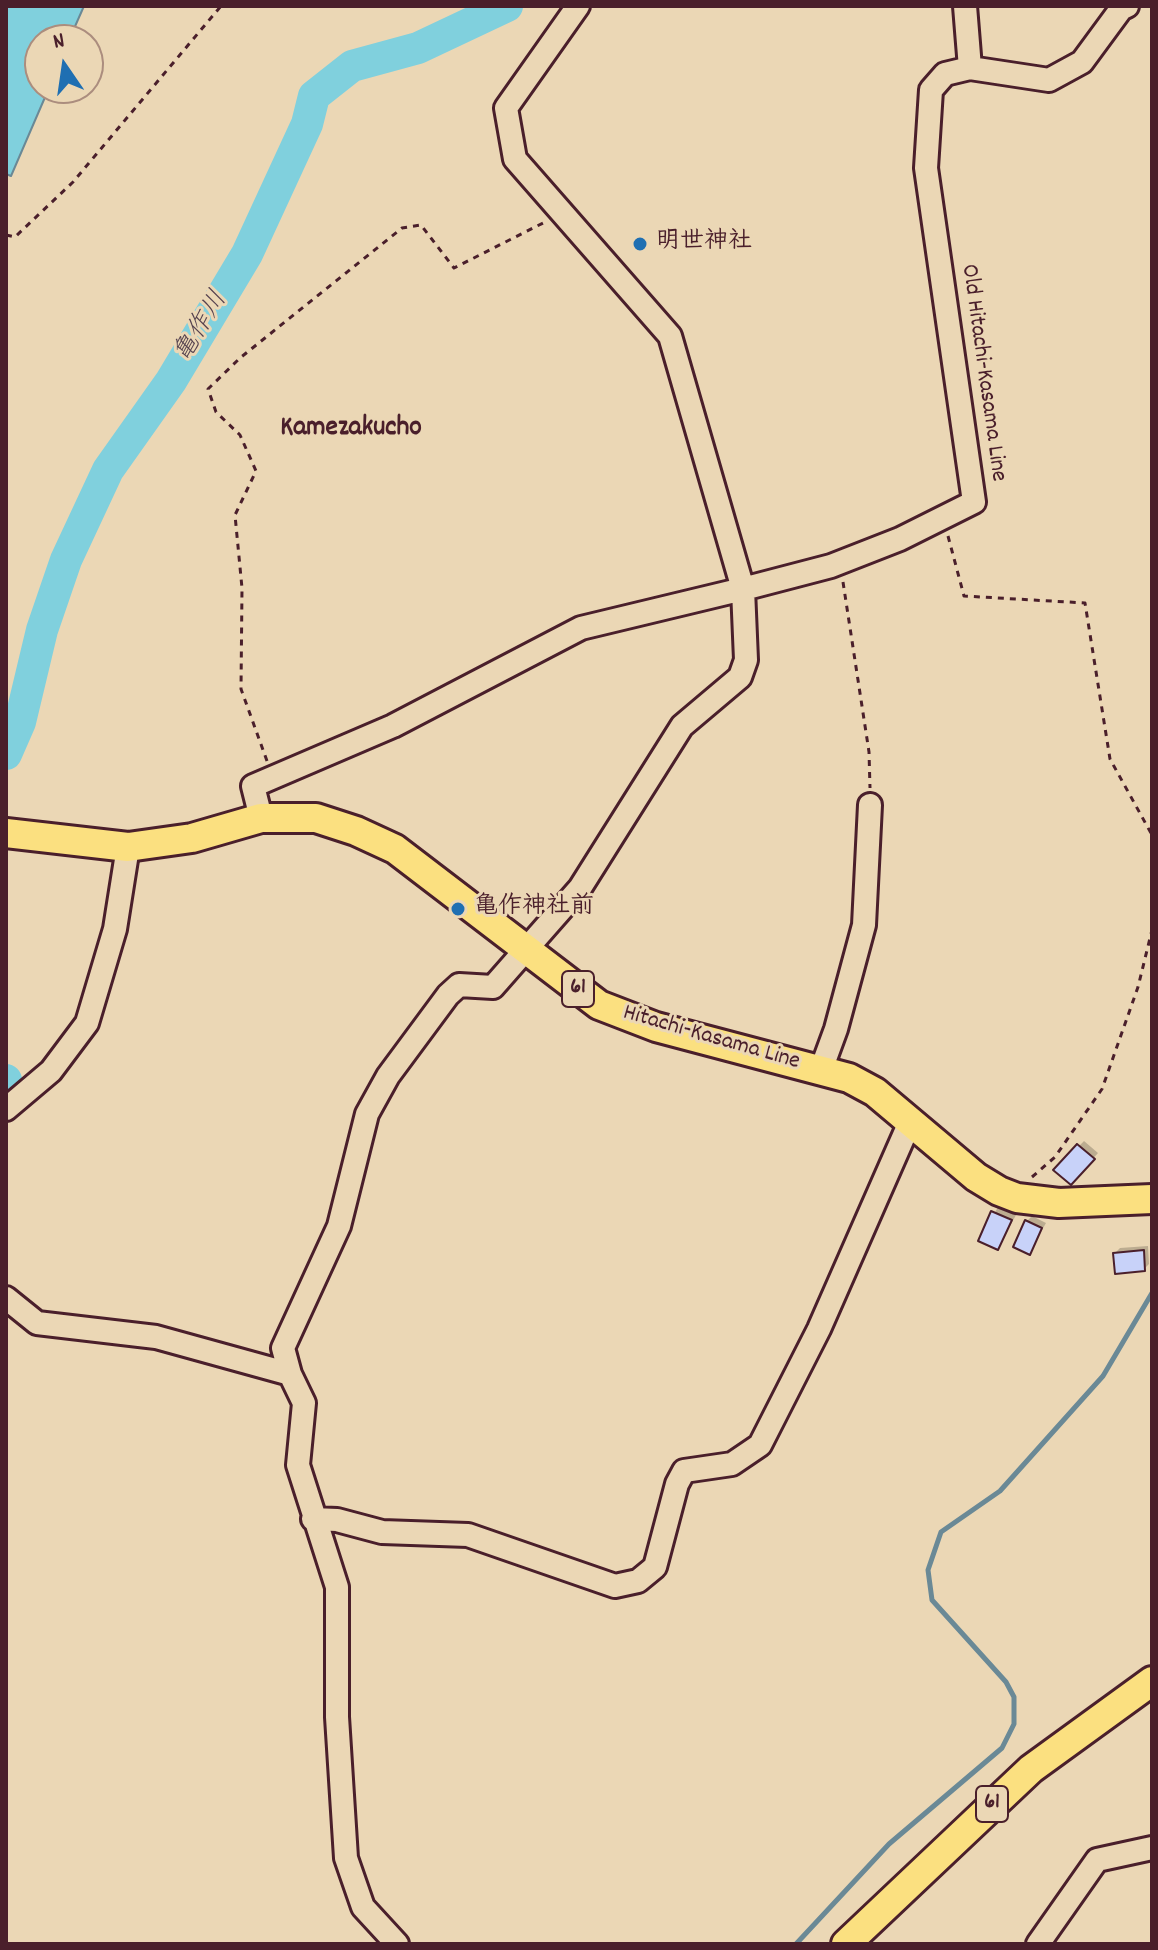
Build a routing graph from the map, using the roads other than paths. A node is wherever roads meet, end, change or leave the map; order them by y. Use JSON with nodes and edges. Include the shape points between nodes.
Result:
{"nodes":[{"id":1,"x":578,"y":6,"type":"edge"},
{"id":2,"x":965,"y":6,"type":"edge"},
{"id":3,"x":1127,"y":6,"type":"edge"},
{"id":4,"x":970,"y":68,"type":"junction"},
{"id":5,"x":743,"y":589,"type":"junction"},
{"id":6,"x":870,"y":805,"type":"road end"},
{"id":7,"x":261,"y":818,"type":"junction"},
{"id":8,"x":6,"y":833,"type":"edge"},
{"id":9,"x":128,"y":847,"type":"junction"},
{"id":10,"x":524,"y":947,"type":"junction"},
{"id":11,"x":821,"y":1070,"type":"junction"},
{"id":12,"x":6,"y":1109,"type":"edge"},
{"id":13,"x":910,"y":1122,"type":"junction"},
{"id":14,"x":1152,"y":1199,"type":"edge"},
{"id":15,"x":6,"y":1298,"type":"edge"},
{"id":16,"x":290,"y":1374,"type":"junction"},
{"id":17,"x":313,"y":1519,"type":"junction"},
{"id":18,"x":1152,"y":1681,"type":"edge"},
{"id":19,"x":1152,"y":1848,"type":"edge"},
{"id":20,"x":397,"y":1944,"type":"edge"},
{"id":21,"x":846,"y":1944,"type":"edge"},
{"id":22,"x":1038,"y":1944,"type":"edge"}],
"edges":[{"from":1,"to":5,"type":"street","via":[[506,108],[515,159],[670,336]]},
{"from":2,"to":4,"type":"street"},
{"from":3,"to":4,"type":"street","via":[[1082,62],[1049,80]]},
{"from":4,"to":5,"type":"street","name":"Old Hitachi-Kasama Line","via":[[945,74],[931,90],[926,168],[974,502],[841,562]]},
{"from":5,"to":7,"type":"street","name":"Old Hitachi-Kasama Line","via":[[581,628],[393,726],[253,786]]},
{"from":5,"to":10,"type":"street","via":[[746,660],[740,677],[682,726],[580,888]]},
{"from":6,"to":11,"type":"street","via":[[864,925]]},
{"from":7,"to":9,"type":"main road","name":"Hitachi-Kasama Line","number":"61","via":[[192,838]]},
{"from":7,"to":10,"type":"main road","name":"Hitachi-Kasama Line","number":"61","via":[[316,818],[395,849]]},
{"from":8,"to":9,"type":"main road","name":"Hitachi-Kasama Line","number":"61"},
{"from":9,"to":12,"type":"street","via":[[115,929],[87,1023],[51,1071]]},
{"from":10,"to":11,"type":"main road","name":"Hitachi-Kasama Line","number":"61","via":[[599,1005],[625,1018]]},
{"from":10,"to":16,"type":"street","via":[[493,987],[459,985],[448,995],[388,1076],[367,1114],[339,1226],[283,1348]]},
{"from":11,"to":13,"type":"main road","name":"Hitachi-Kasama Line","number":"61","via":[[875,1092]]},
{"from":13,"to":14,"type":"main road","name":"Hitachi-Kasama Line","number":"61","via":[[999,1191],[1017,1198],[1059,1203]]},
{"from":13,"to":17,"type":"street","via":[[819,1329],[760,1445],[732,1464],[684,1471],[655,1567],[638,1581],[615,1586],[468,1535],[382,1532]]},
{"from":15,"to":16,"type":"street","via":[[37,1323],[156,1337]]},
{"from":16,"to":17,"type":"street","via":[[304,1403],[298,1465]]},
{"from":17,"to":20,"type":"street","via":[[337,1587],[337,1717],[346,1858],[363,1907]]},
{"from":18,"to":21,"type":"main road","number":"61","via":[[1031,1769]]},
{"from":19,"to":22,"type":"street","via":[[1097,1860]]}]}
